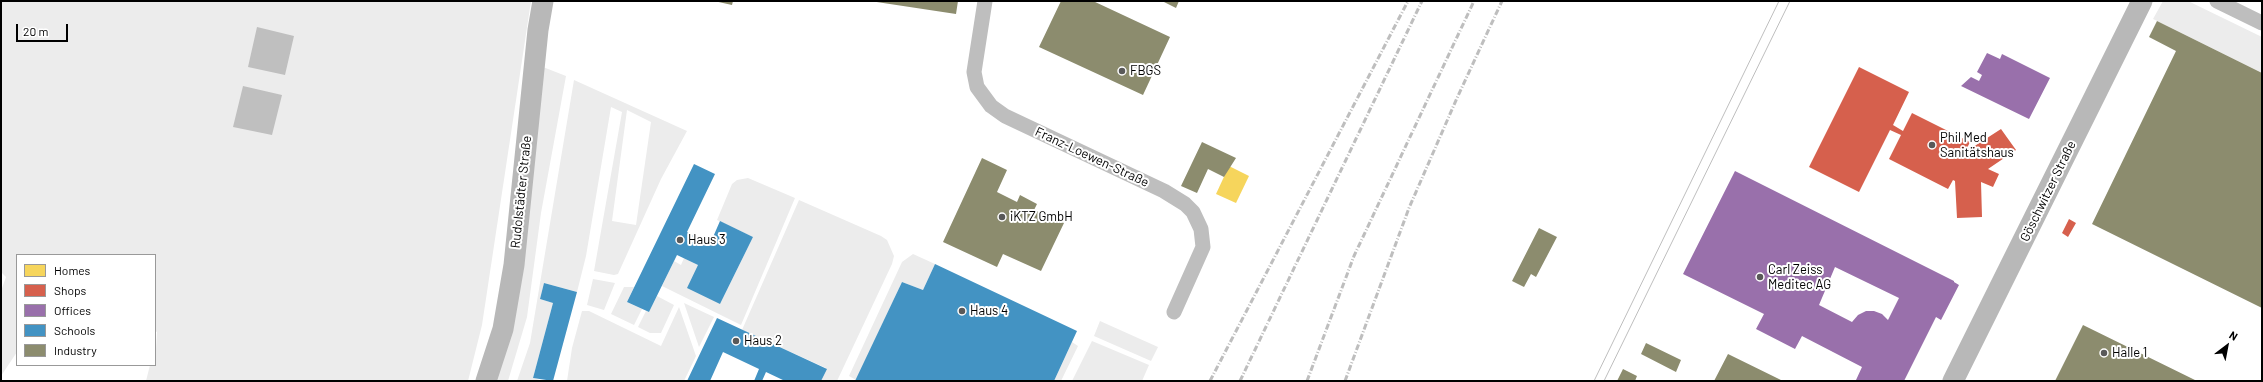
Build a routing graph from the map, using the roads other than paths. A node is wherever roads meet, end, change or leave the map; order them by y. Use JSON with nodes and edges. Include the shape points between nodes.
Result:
{"nodes":[{"id":1,"x":544,"y":1,"type":"edge"},
{"id":2,"x":985,"y":1,"type":"edge"},
{"id":3,"x":2142,"y":1,"type":"edge"},
{"id":4,"x":2217,"y":1,"type":"edge"},
{"id":5,"x":2262,"y":23,"type":"edge"},
{"id":6,"x":1174,"y":312,"type":"dead end"},
{"id":7,"x":486,"y":381,"type":"edge"},
{"id":8,"x":1953,"y":381,"type":"edge"}],
"edges":[{"from":1,"to":7,"type":"main road","name":"Rudolstädter Straße","via":[[538,30],[514,265],[503,328]]},
{"from":2,"to":6,"type":"street","name":"Franz-Loewen-Straße","via":[[974,72],[977,87],[991,106],[1005,116],[1164,191],[1193,212],[1201,229],[1203,247]]},
{"from":3,"to":8,"type":"main road","name":"Göschwitzer Straße"},
{"from":4,"to":5,"type":"street"}]}
